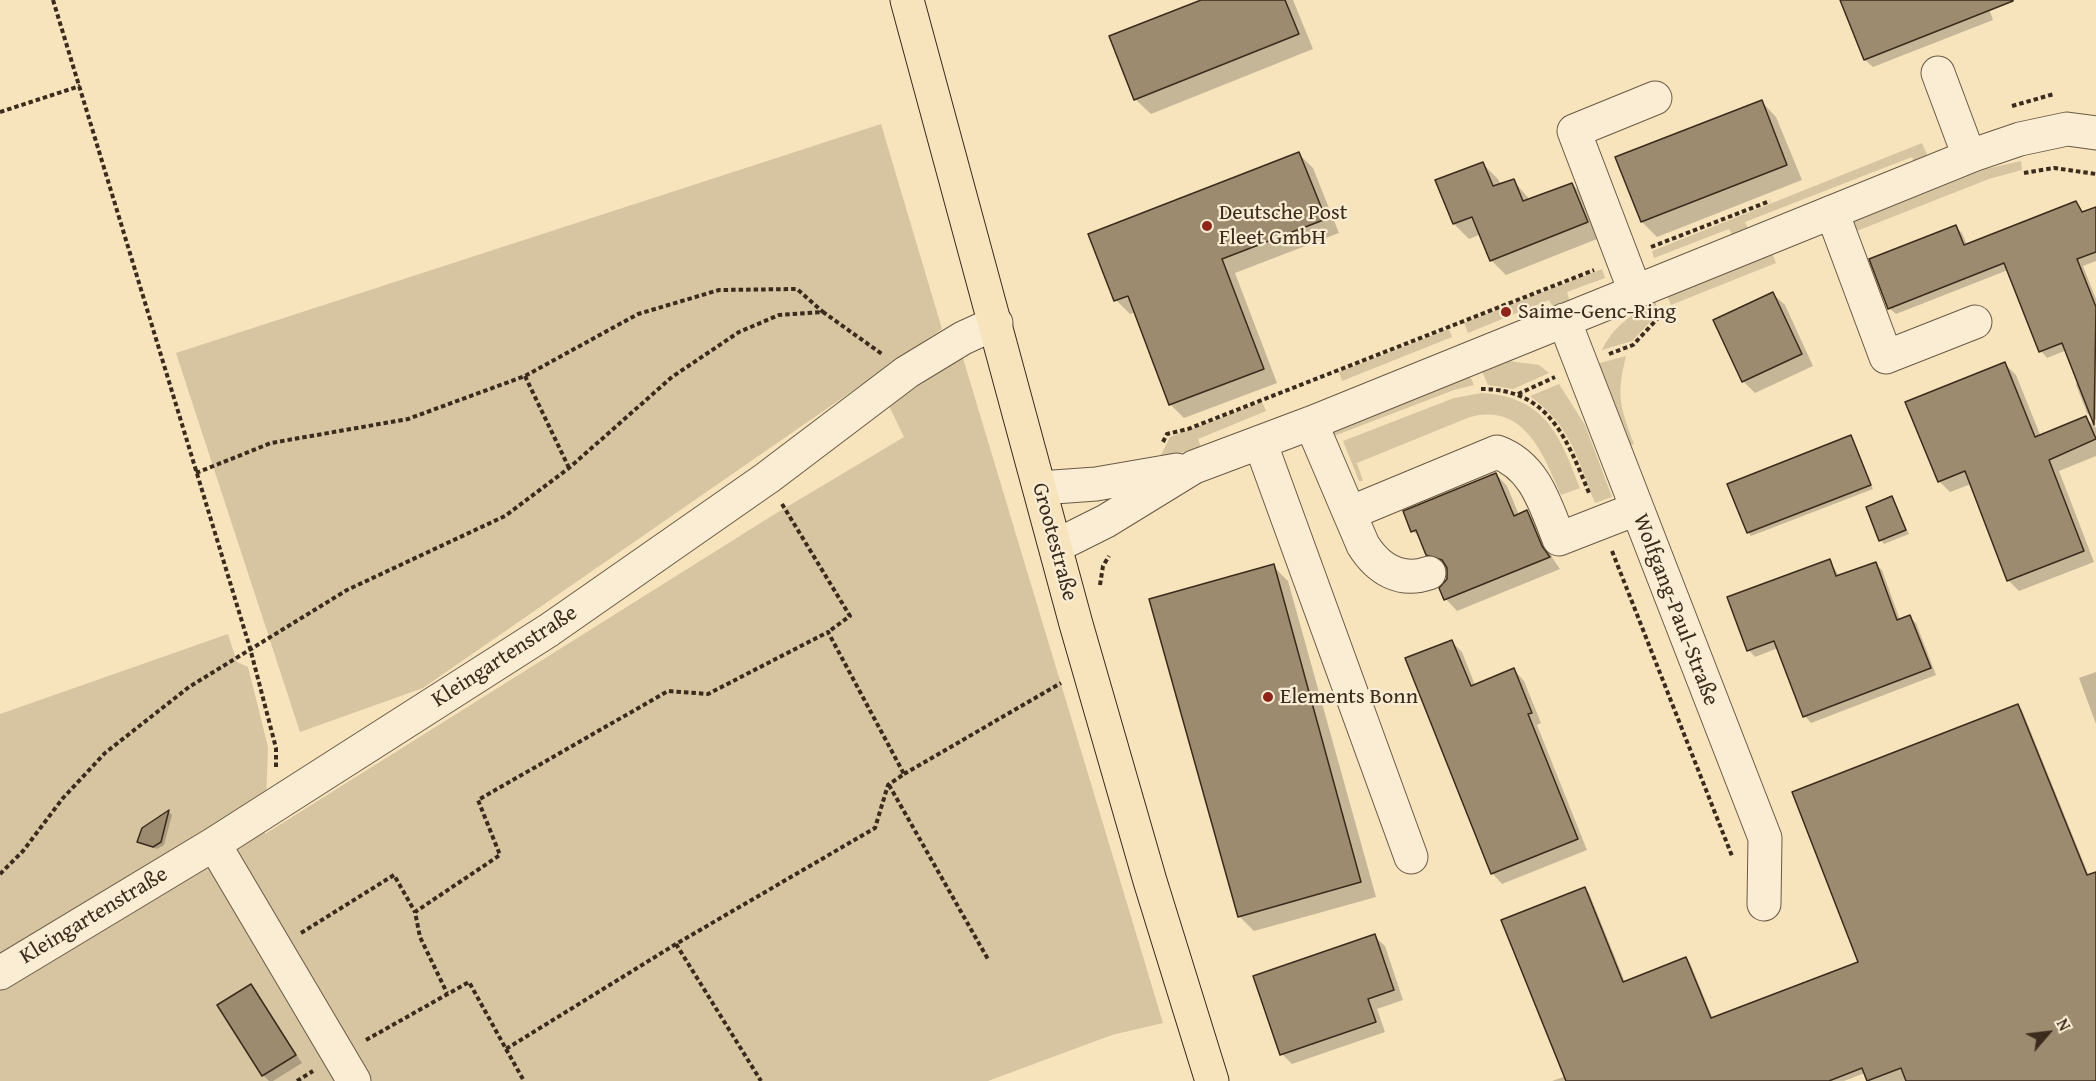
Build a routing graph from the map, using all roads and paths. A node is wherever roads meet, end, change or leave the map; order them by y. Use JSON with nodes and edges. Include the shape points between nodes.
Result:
{"nodes":[{"id":1,"x":53,"y":0,"type":"edge"},
{"id":2,"x":907,"y":0,"type":"edge"},
{"id":3,"x":1938,"y":73,"type":"dead end"},
{"id":4,"x":80,"y":86,"type":"junction"},
{"id":5,"x":1655,"y":98,"type":"dead end"},
{"id":6,"x":0,"y":112,"type":"edge"},
{"id":7,"x":2096,"y":134,"type":"edge"},
{"id":8,"x":1969,"y":156,"type":"junction"},
{"id":9,"x":1832,"y":212,"type":"junction"},
{"id":10,"x":1635,"y":291,"type":"junction"},
{"id":11,"x":823,"y":312,"type":"junction"},
{"id":12,"x":1564,"y":320,"type":"junction"},
{"id":13,"x":1975,"y":322,"type":"dead end"},
{"id":14,"x":996,"y":323,"type":"junction"},
{"id":15,"x":907,"y":372,"type":"junction"},
{"id":16,"x":525,"y":376,"type":"junction"},
{"id":17,"x":1473,"y":391,"type":"dead end"},
{"id":18,"x":1311,"y":423,"type":"junction"},
{"id":19,"x":1260,"y":442,"type":"junction"},
{"id":20,"x":1194,"y":467,"type":"junction"},
{"id":21,"x":569,"y":468,"type":"junction"},
{"id":22,"x":196,"y":473,"type":"junction"},
{"id":23,"x":767,"y":478,"type":"junction"},
{"id":24,"x":1040,"y":488,"type":"junction"},
{"id":25,"x":1636,"y":509,"type":"junction"},
{"id":26,"x":1350,"y":513,"type":"junction"},
{"id":27,"x":1601,"y":523,"type":"junction"},
{"id":28,"x":1056,"y":546,"type":"junction"},
{"id":29,"x":1114,"y":547,"type":"dead end"},
{"id":30,"x":1429,"y":573,"type":"dead end"},
{"id":31,"x":1100,"y":592,"type":"dead end"},
{"id":32,"x":828,"y":632,"type":"junction"},
{"id":33,"x":250,"y":648,"type":"junction"},
{"id":34,"x":1061,"y":682,"type":"dead end"},
{"id":35,"x":904,"y":774,"type":"junction"},
{"id":36,"x":888,"y":785,"type":"junction"},
{"id":37,"x":277,"y":803,"type":"junction"},
{"id":38,"x":214,"y":844,"type":"junction"},
{"id":39,"x":1411,"y":857,"type":"dead end"},
{"id":40,"x":1733,"y":857,"type":"dead end"},
{"id":41,"x":0,"y":874,"type":"edge"},
{"id":42,"x":1764,"y":904,"type":"dead end"},
{"id":43,"x":415,"y":912,"type":"junction"},
{"id":44,"x":676,"y":944,"type":"junction"},
{"id":45,"x":276,"y":949,"type":"junction"},
{"id":46,"x":990,"y":961,"type":"dead end"},
{"id":47,"x":0,"y":973,"type":"edge"},
{"id":48,"x":447,"y":993,"type":"junction"},
{"id":49,"x":506,"y":1049,"type":"junction"},
{"id":50,"x":346,"y":1068,"type":"edge"},
{"id":51,"x":297,"y":1081,"type":"edge"},
{"id":52,"x":524,"y":1081,"type":"edge"},
{"id":53,"x":761,"y":1081,"type":"edge"},
{"id":54,"x":1212,"y":1081,"type":"edge"}],
"edges":[{"from":1,"to":4,"type":"path"},
{"from":2,"to":14,"type":"main road","name":"Grootestraße"},
{"from":3,"to":8,"type":"street"},
{"from":4,"to":6,"type":"path"},
{"from":4,"to":22,"type":"path"},
{"from":5,"to":10,"type":"street","via":[[1574,131]]},
{"from":7,"to":8,"type":"street","via":[[2067,129],[2019,139]]},
{"from":8,"to":9,"type":"street"},
{"from":9,"to":10,"type":"street"},
{"from":9,"to":13,"type":"street","via":[[1886,357]]},
{"from":10,"to":12,"type":"street"},
{"from":11,"to":15,"type":"path"},
{"from":11,"to":16,"type":"path","via":[[797,289],[719,290],[638,314]]},
{"from":11,"to":21,"type":"path","via":[[779,315],[739,332],[672,377]]},
{"from":12,"to":18,"type":"street"},
{"from":12,"to":25,"type":"street","name":"Wolfgang-Paul-Straße"},
{"from":14,"to":15,"type":"street","name":"Kleingartenstraße"},
{"from":14,"to":24,"type":"main road","name":"Grootestraße"},
{"from":15,"to":23,"type":"street","name":"Kleingartenstraße"},
{"from":16,"to":21,"type":"path"},
{"from":16,"to":22,"type":"path","via":[[408,418],[271,443]]},
{"from":17,"to":27,"type":"path","via":[[1518,395],[1550,415],[1566,437]]},
{"from":18,"to":19,"type":"street"},
{"from":18,"to":26,"type":"street"},
{"from":19,"to":20,"type":"street"},
{"from":19,"to":39,"type":"street"},
{"from":20,"to":24,"type":"street","via":[[1096,484]]},
{"from":20,"to":28,"type":"street","via":[[1106,521]]},
{"from":21,"to":33,"type":"path","via":[[505,516],[347,590]]},
{"from":22,"to":33,"type":"path"},
{"from":23,"to":32,"type":"path","via":[[850,616]]},
{"from":23,"to":37,"type":"street","name":"Kleingartenstraße","via":[[549,630]]},
{"from":24,"to":28,"type":"main road","name":"Grootestraße"},
{"from":25,"to":27,"type":"street"},
{"from":25,"to":42,"type":"street","name":"Wolfgang-Paul-Straße","via":[[1765,838]]},
{"from":26,"to":27,"type":"street","via":[[1497,452],[1511,457],[1529,473],[1541,492],[1558,539]]},
{"from":26,"to":30,"type":"street","via":[[1372,561],[1404,577]]},
{"from":27,"to":40,"type":"path"},
{"from":28,"to":54,"type":"main road","name":"Grootestraße","via":[[1150,881]]},
{"from":29,"to":31,"type":"path","via":[[1103,566]]},
{"from":32,"to":35,"type":"path"},
{"from":32,"to":43,"type":"path","via":[[708,694],[668,691],[478,800],[500,855]]},
{"from":33,"to":37,"type":"path","via":[[276,748]]},
{"from":33,"to":41,"type":"path","via":[[189,687],[113,746],[63,798],[23,851]]},
{"from":34,"to":35,"type":"path"},
{"from":35,"to":36,"type":"path"},
{"from":36,"to":44,"type":"path","via":[[875,828]]},
{"from":36,"to":46,"type":"path"},
{"from":37,"to":38,"type":"street","name":"Kleingartenstraße"},
{"from":38,"to":45,"type":"street"},
{"from":38,"to":47,"type":"street","name":"Kleingartenstraße"},
{"from":43,"to":45,"type":"path","via":[[394,875]]},
{"from":43,"to":48,"type":"path","via":[[420,938]]},
{"from":44,"to":49,"type":"path"},
{"from":44,"to":53,"type":"path"},
{"from":45,"to":50,"type":"street"},
{"from":48,"to":49,"type":"path","via":[[468,982]]},
{"from":48,"to":50,"type":"path"},
{"from":49,"to":52,"type":"path"},
{"from":50,"to":51,"type":"path"}]}
